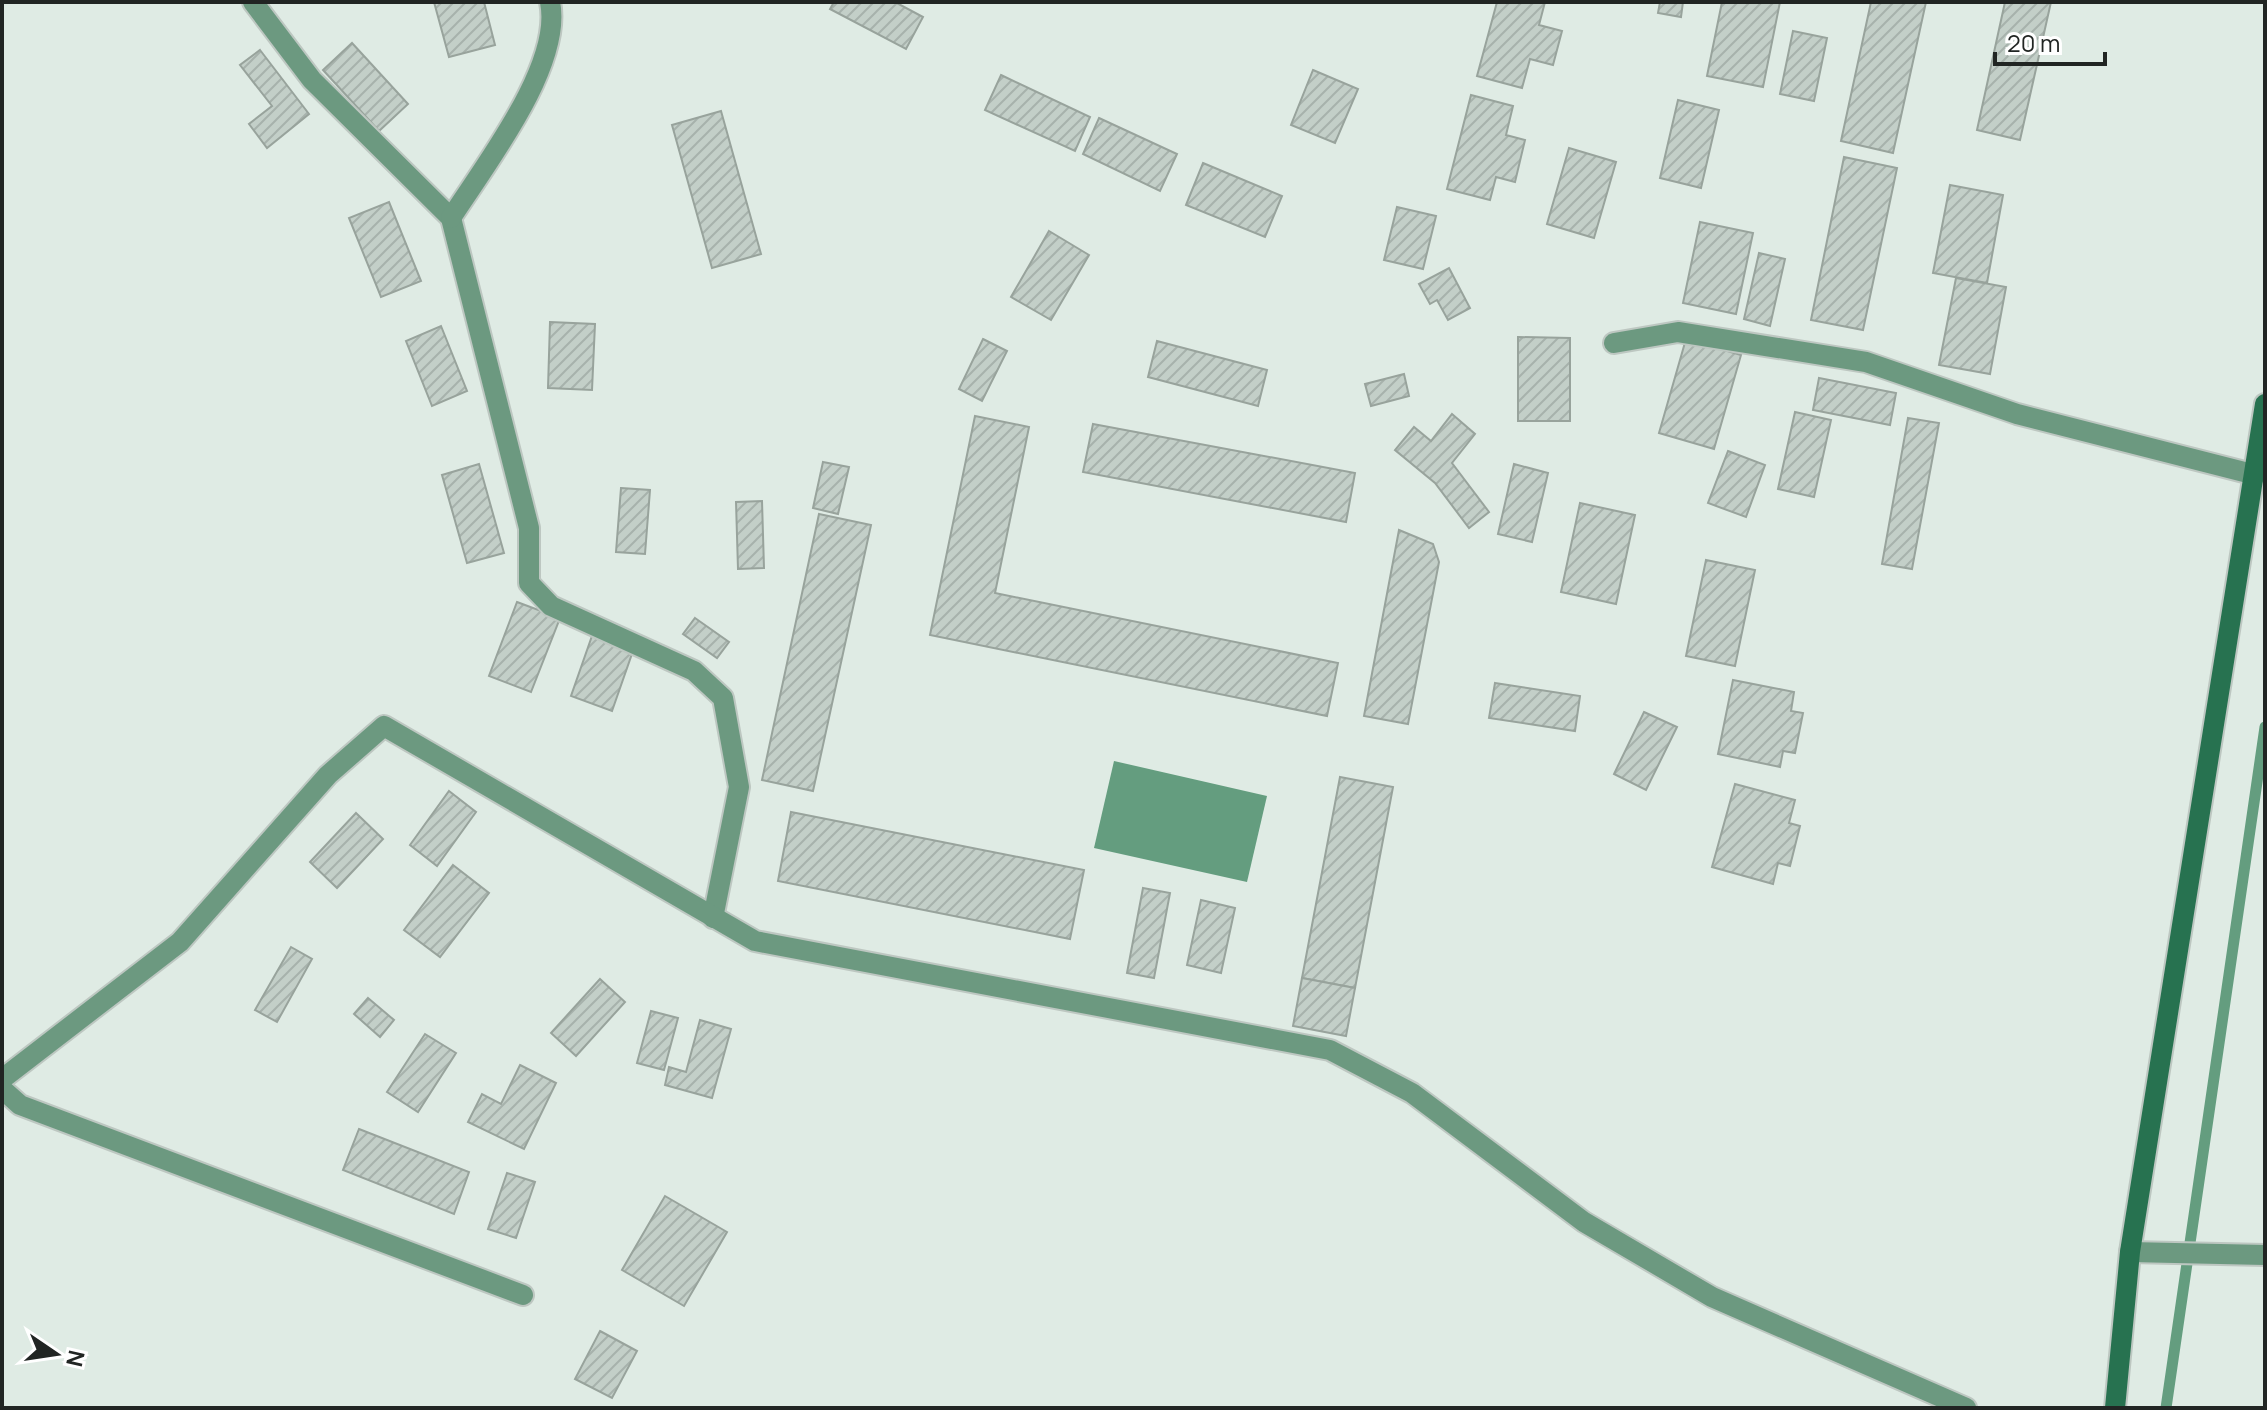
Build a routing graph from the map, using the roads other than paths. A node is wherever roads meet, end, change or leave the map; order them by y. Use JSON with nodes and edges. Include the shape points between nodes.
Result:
{"nodes":[{"id":1,"x":253,"y":2,"type":"edge"},
{"id":2,"x":550,"y":2,"type":"edge"},
{"id":3,"x":451,"y":218,"type":"junction"},
{"id":4,"x":1614,"y":343,"type":"dead end"},
{"id":5,"x":2265,"y":404,"type":"edge"},
{"id":6,"x":2256,"y":475,"type":"junction"},
{"id":7,"x":713,"y":918,"type":"junction"},
{"id":8,"x":2,"y":1079,"type":"edge"},
{"id":9,"x":2,"y":1089,"type":"edge"},
{"id":10,"x":2130,"y":1252,"type":"junction"},
{"id":11,"x":2265,"y":1255,"type":"edge"},
{"id":12,"x":523,"y":1295,"type":"dead end"},
{"id":13,"x":1966,"y":1408,"type":"edge"},
{"id":14,"x":2115,"y":1408,"type":"edge"}],
"edges":[{"from":1,"to":3,"type":"street","via":[[312,80]]},
{"from":2,"to":3,"type":"street","via":[[553,16],[537,82]]},
{"from":3,"to":7,"type":"street","via":[[529,528],[529,583],[551,606],[694,671],[723,698],[739,787]]},
{"from":4,"to":6,"type":"street","via":[[1678,332],[1866,362],[2017,414]]},
{"from":5,"to":6,"type":"main road"},
{"from":6,"to":10,"type":"main road"},
{"from":7,"to":8,"type":"street","via":[[384,726],[328,775],[180,942]]},
{"from":7,"to":13,"type":"street","via":[[755,941],[1330,1050],[1412,1093],[1584,1222],[1712,1297]]},
{"from":9,"to":12,"type":"street","via":[[20,1105]]},
{"from":10,"to":11,"type":"street"},
{"from":10,"to":14,"type":"main road"}]}
